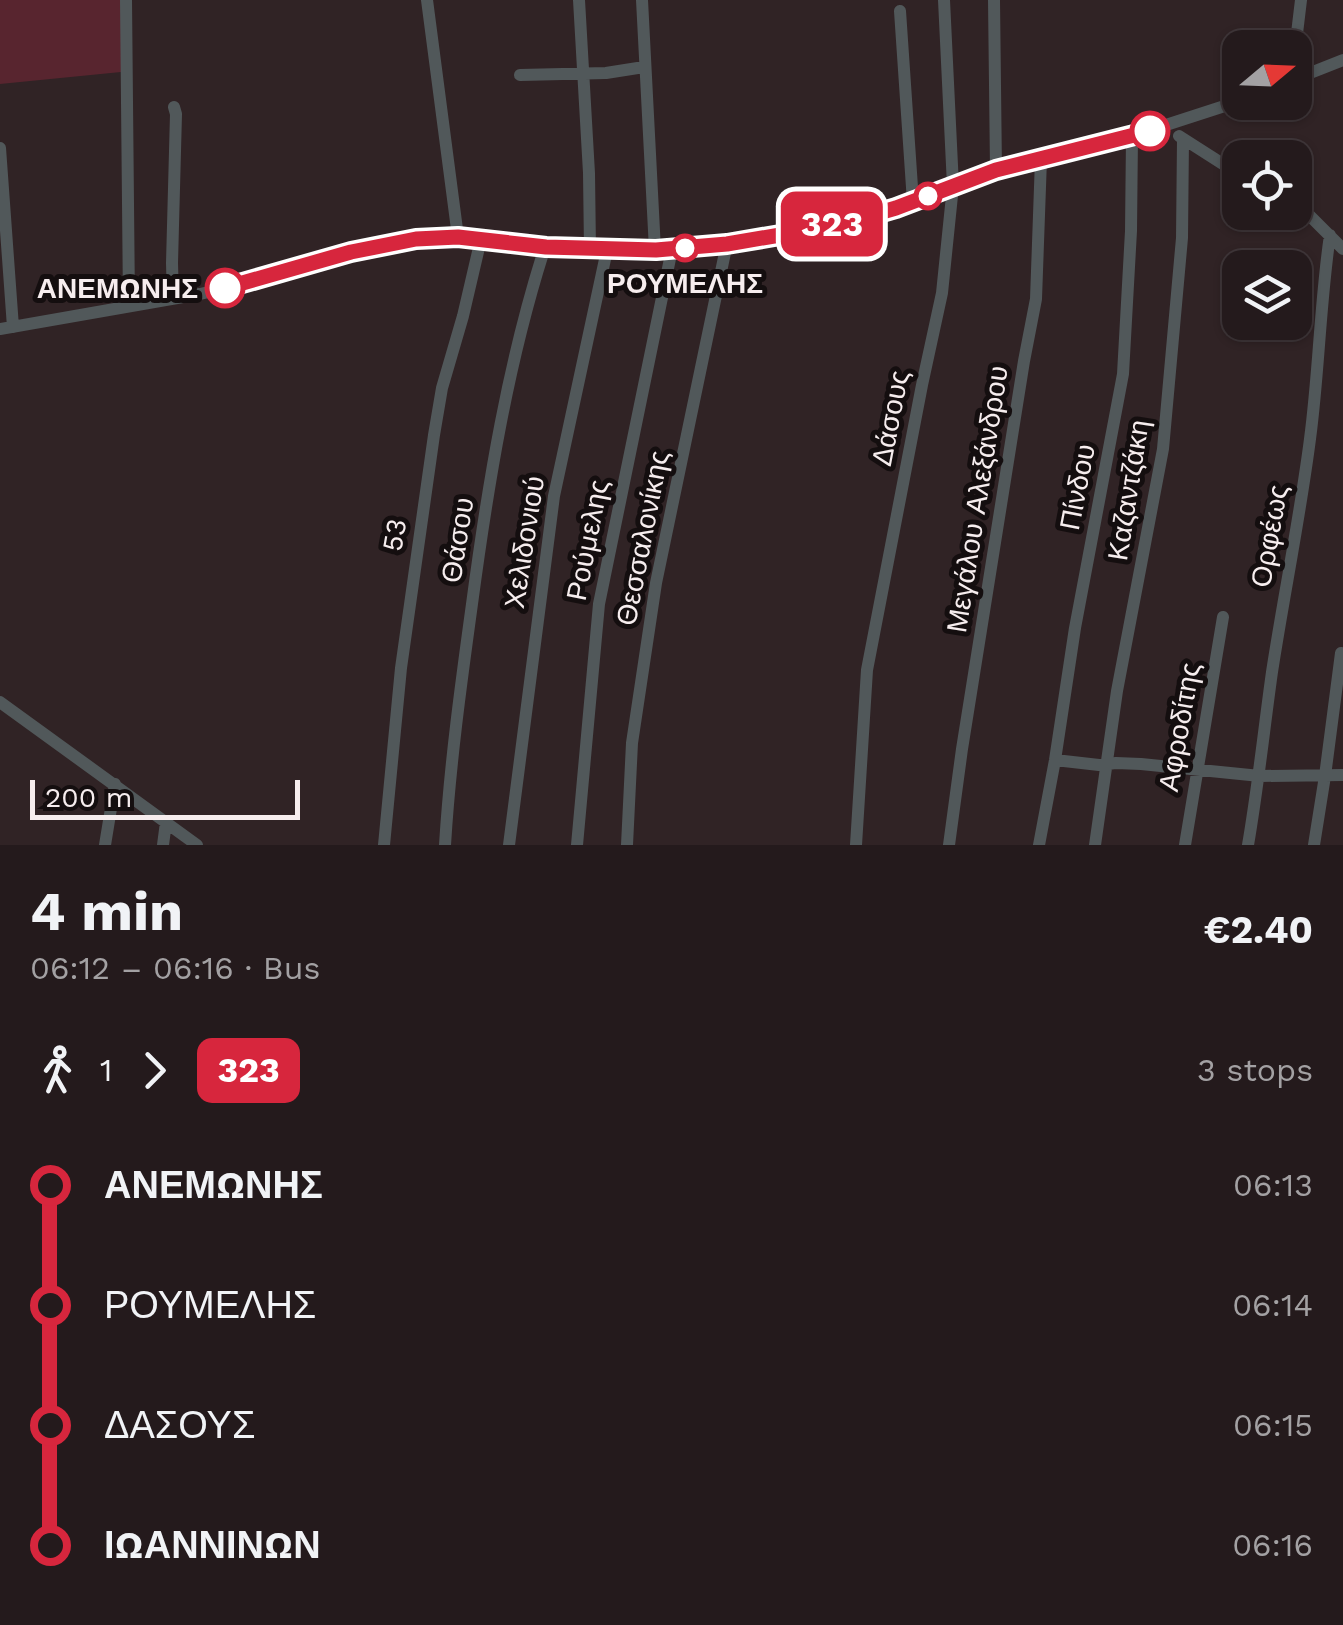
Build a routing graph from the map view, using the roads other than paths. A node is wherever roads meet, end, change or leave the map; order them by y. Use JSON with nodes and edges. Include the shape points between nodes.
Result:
{"nodes":[{"id":1,"x":126,"y":0,"type":"edge"},
{"id":2,"x":427,"y":0,"type":"edge"},
{"id":3,"x":578,"y":0,"type":"edge"},
{"id":4,"x":642,"y":0,"type":"edge"},
{"id":5,"x":944,"y":0,"type":"edge"},
{"id":6,"x":994,"y":0,"type":"edge"},
{"id":7,"x":1301,"y":0,"type":"edge"},
{"id":8,"x":900,"y":11,"type":"dead end"},
{"id":9,"x":1297,"y":30,"type":"edge"},
{"id":10,"x":1343,"y":60,"type":"edge"},
{"id":11,"x":644,"y":67,"type":"junction"},
{"id":12,"x":1312,"y":72,"type":"edge"},
{"id":13,"x":582,"y":74,"type":"junction"},
{"id":14,"x":520,"y":76,"type":"dead end"},
{"id":15,"x":174,"y":107,"type":"dead end"},
{"id":16,"x":1222,"y":107,"type":"edge"},
{"id":17,"x":1165,"y":126,"type":"junction"},
{"id":18,"x":1132,"y":136,"type":"junction"},
{"id":19,"x":1183,"y":139,"type":"junction"},
{"id":20,"x":0,"y":148,"type":"edge"},
{"id":21,"x":1040,"y":159,"type":"junction"},
{"id":22,"x":1222,"y":164,"type":"edge"},
{"id":23,"x":996,"y":170,"type":"junction"},
{"id":24,"x":953,"y":186,"type":"junction"},
{"id":25,"x":913,"y":202,"type":"junction"},
{"id":26,"x":1312,"y":218,"type":"edge"},
{"id":27,"x":1330,"y":235,"type":"junction"},
{"id":28,"x":458,"y":237,"type":"junction"},
{"id":29,"x":482,"y":239,"type":"junction"},
{"id":30,"x":727,"y":244,"type":"junction"},
{"id":31,"x":546,"y":247,"type":"junction"},
{"id":32,"x":1343,"y":249,"type":"edge"},
{"id":33,"x":590,"y":250,"type":"junction"},
{"id":34,"x":607,"y":250,"type":"junction"},
{"id":35,"x":656,"y":250,"type":"junction"},
{"id":36,"x":672,"y":250,"type":"junction"},
{"id":37,"x":173,"y":298,"type":"junction"},
{"id":38,"x":129,"y":305,"type":"junction"},
{"id":39,"x":7,"y":328,"type":"edge"},
{"id":40,"x":1223,"y":617,"type":"dead end"},
{"id":41,"x":1342,"y":654,"type":"edge"},
{"id":42,"x":0,"y":702,"type":"edge"},
{"id":43,"x":1055,"y":760,"type":"junction"},
{"id":44,"x":1105,"y":764,"type":"junction"},
{"id":45,"x":1196,"y":770,"type":"junction"},
{"id":46,"x":1343,"y":775,"type":"edge"},
{"id":47,"x":1260,"y":776,"type":"junction"},
{"id":48,"x":1326,"y":776,"type":"junction"},
{"id":49,"x":115,"y":784,"type":"junction"},
{"id":50,"x":166,"y":822,"type":"junction"},
{"id":51,"x":105,"y":845,"type":"edge"},
{"id":52,"x":163,"y":845,"type":"edge"},
{"id":53,"x":197,"y":845,"type":"edge"},
{"id":54,"x":384,"y":845,"type":"edge"},
{"id":55,"x":445,"y":845,"type":"edge"},
{"id":56,"x":509,"y":845,"type":"edge"},
{"id":57,"x":577,"y":845,"type":"edge"},
{"id":58,"x":627,"y":845,"type":"edge"},
{"id":59,"x":856,"y":845,"type":"edge"},
{"id":60,"x":949,"y":845,"type":"edge"},
{"id":61,"x":1039,"y":845,"type":"edge"},
{"id":62,"x":1096,"y":845,"type":"edge"},
{"id":63,"x":1185,"y":845,"type":"edge"},
{"id":64,"x":1248,"y":845,"type":"edge"},
{"id":65,"x":1314,"y":845,"type":"edge"}],
"edges":[{"from":1,"to":38,"type":"street"},
{"from":2,"to":28,"type":"street"},
{"from":3,"to":13,"type":"street"},
{"from":4,"to":11,"type":"street"},
{"from":5,"to":24,"type":"street","name":"Δάσους"},
{"from":6,"to":23,"type":"street"},
{"from":7,"to":9,"type":"street"},
{"from":8,"to":25,"type":"street"},
{"from":10,"to":12,"type":"street"},
{"from":11,"to":13,"type":"street"},
{"from":11,"to":35,"type":"street"},
{"from":13,"to":14,"type":"street"},
{"from":13,"to":33,"type":"street"},
{"from":15,"to":37,"type":"street"},
{"from":16,"to":17,"type":"street"},
{"from":17,"to":18,"type":"street"},
{"from":17,"to":19,"type":"street"},
{"from":18,"to":21,"type":"street"},
{"from":18,"to":43,"type":"street","name":"Πίνδου","via":[[1123,374]]},
{"from":19,"to":22,"type":"street"},
{"from":19,"to":44,"type":"street","name":"Καζαντζάκη","via":[[1182,238],[1163,449]]},
{"from":20,"to":39,"type":"street"},
{"from":21,"to":23,"type":"street"},
{"from":21,"to":60,"type":"street","name":"Μεγάλου Αλεξάνδρου","via":[[1034,316]]},
{"from":23,"to":24,"type":"street"},
{"from":24,"to":25,"type":"street"},
{"from":24,"to":59,"type":"street","name":"Δάσους","via":[[942,294],[867,670]]},
{"from":25,"to":30,"type":"street"},
{"from":26,"to":27,"type":"street"},
{"from":27,"to":32,"type":"street"},
{"from":27,"to":47,"type":"street","name":"Ορφέως","via":[[1310,437]]},
{"from":28,"to":29,"type":"street"},
{"from":28,"to":37,"type":"street","via":[[351,252]]},
{"from":29,"to":31,"type":"street"},
{"from":29,"to":54,"type":"street","name":"53","via":[[436,419],[402,652]]},
{"from":30,"to":36,"type":"street"},
{"from":30,"to":58,"type":"street","name":"Θεσσαλονίκης","via":[[656,583],[632,743]]},
{"from":31,"to":33,"type":"street"},
{"from":31,"to":55,"type":"street","name":"Θάσου","via":[[516,354],[480,543]]},
{"from":33,"to":34,"type":"street"},
{"from":34,"to":35,"type":"street"},
{"from":34,"to":56,"type":"street","name":"Χελιδονιού","via":[[554,496]]},
{"from":35,"to":36,"type":"street"},
{"from":36,"to":57,"type":"street","name":"Ρούμελης","via":[[599,604]]},
{"from":37,"to":38,"type":"street"},
{"from":38,"to":39,"type":"street"},
{"from":40,"to":45,"type":"street","name":"Αφροδίτης"},
{"from":41,"to":48,"type":"street"},
{"from":42,"to":49,"type":"street"},
{"from":43,"to":44,"type":"street"},
{"from":43,"to":61,"type":"street","name":"Πίνδου"},
{"from":44,"to":45,"type":"street"},
{"from":44,"to":62,"type":"street","name":"Καζαντζάκη"},
{"from":45,"to":47,"type":"street"},
{"from":45,"to":63,"type":"street","name":"Αφροδίτης"},
{"from":46,"to":48,"type":"street"},
{"from":47,"to":48,"type":"street"},
{"from":47,"to":64,"type":"street","name":"Ορφέως"},
{"from":48,"to":65,"type":"street"},
{"from":49,"to":50,"type":"street"},
{"from":49,"to":51,"type":"street"},
{"from":50,"to":52,"type":"street"},
{"from":50,"to":53,"type":"street"}]}
